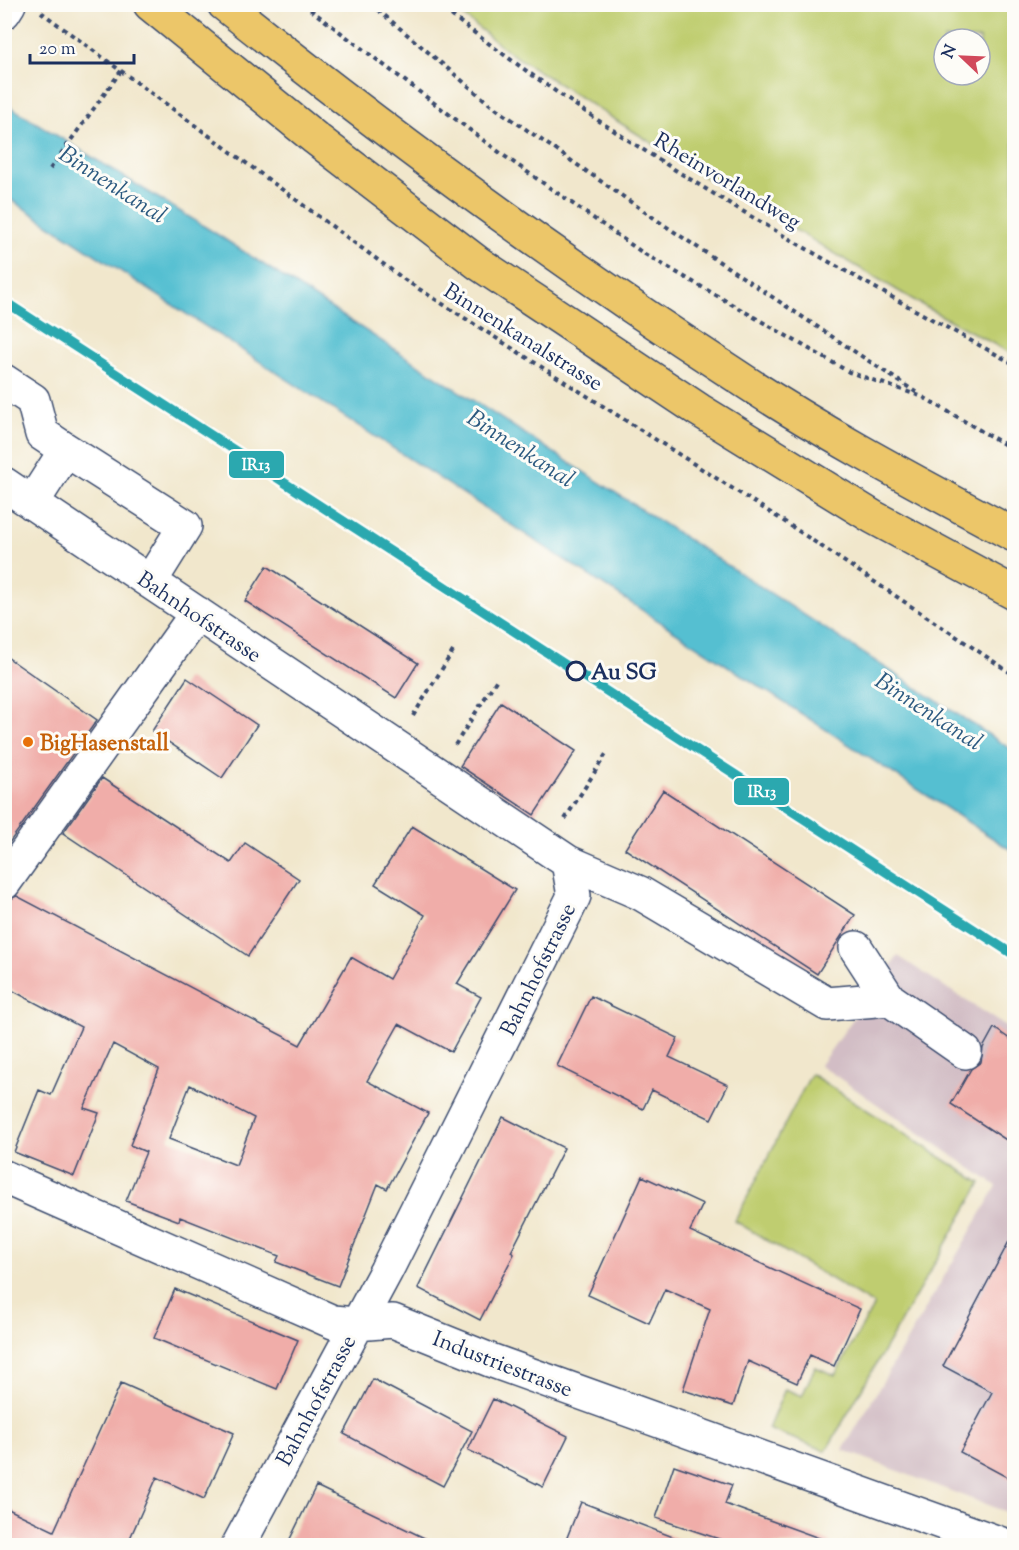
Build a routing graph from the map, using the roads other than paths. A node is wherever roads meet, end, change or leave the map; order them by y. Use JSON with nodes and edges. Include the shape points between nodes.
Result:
{"nodes":[{"id":1,"x":150,"y":4,"type":"edge"},
{"id":2,"x":224,"y":4,"type":"edge"},
{"id":3,"x":24,"y":8,"type":"edge"},
{"id":4,"x":4,"y":12,"type":"edge"},
{"id":5,"x":4,"y":381,"type":"edge"},
{"id":6,"x":66,"y":450,"type":"junction"},
{"id":7,"x":4,"y":484,"type":"edge"},
{"id":8,"x":32,"y":503,"type":"junction"},
{"id":9,"x":1014,"y":535,"type":"edge"},
{"id":10,"x":150,"y":582,"type":"junction"},
{"id":11,"x":1014,"y":593,"type":"edge"},
{"id":12,"x":197,"y":613,"type":"junction"},
{"id":13,"x":568,"y":862,"type":"junction"},
{"id":14,"x":4,"y":883,"type":"edge"},
{"id":15,"x":856,"y":948,"type":"dead end"},
{"id":16,"x":889,"y":999,"type":"junction"},
{"id":17,"x":965,"y":1052,"type":"dead end"},
{"id":18,"x":4,"y":1177,"type":"edge"},
{"id":19,"x":356,"y":1324,"type":"junction"},
{"id":20,"x":238,"y":1545,"type":"edge"},
{"id":21,"x":1007,"y":1545,"type":"edge"}],
"edges":[{"from":1,"to":11,"type":"highway","via":[[478,263],[699,410],[873,517]]},
{"from":2,"to":9,"type":"highway","via":[[348,103],[512,225],[734,375]]},
{"from":3,"to":4,"type":"street"},
{"from":5,"to":6,"type":"street","via":[[33,400],[42,434]]},
{"from":6,"to":8,"type":"street"},
{"from":6,"to":10,"type":"street","via":[[185,526]]},
{"from":7,"to":8,"type":"street","name":"Bahnhofstrasse"},
{"from":8,"to":10,"type":"street","name":"Bahnhofstrasse"},
{"from":10,"to":12,"type":"street","name":"Bahnhofstrasse"},
{"from":12,"to":13,"type":"street","name":"Bahnhofstrasse"},
{"from":12,"to":14,"type":"street"},
{"from":13,"to":16,"type":"street","via":[[640,893],[827,1004]]},
{"from":13,"to":19,"type":"street","name":"Bahnhofstrasse","via":[[574,896]]},
{"from":15,"to":16,"type":"street"},
{"from":16,"to":17,"type":"street"},
{"from":18,"to":19,"type":"street","name":"Industriestrasse","via":[[333,1322]]},
{"from":19,"to":20,"type":"street","name":"Bahnhofstrasse"},
{"from":19,"to":21,"type":"street","name":"Industriestrasse","via":[[393,1321],[490,1360]]}]}
